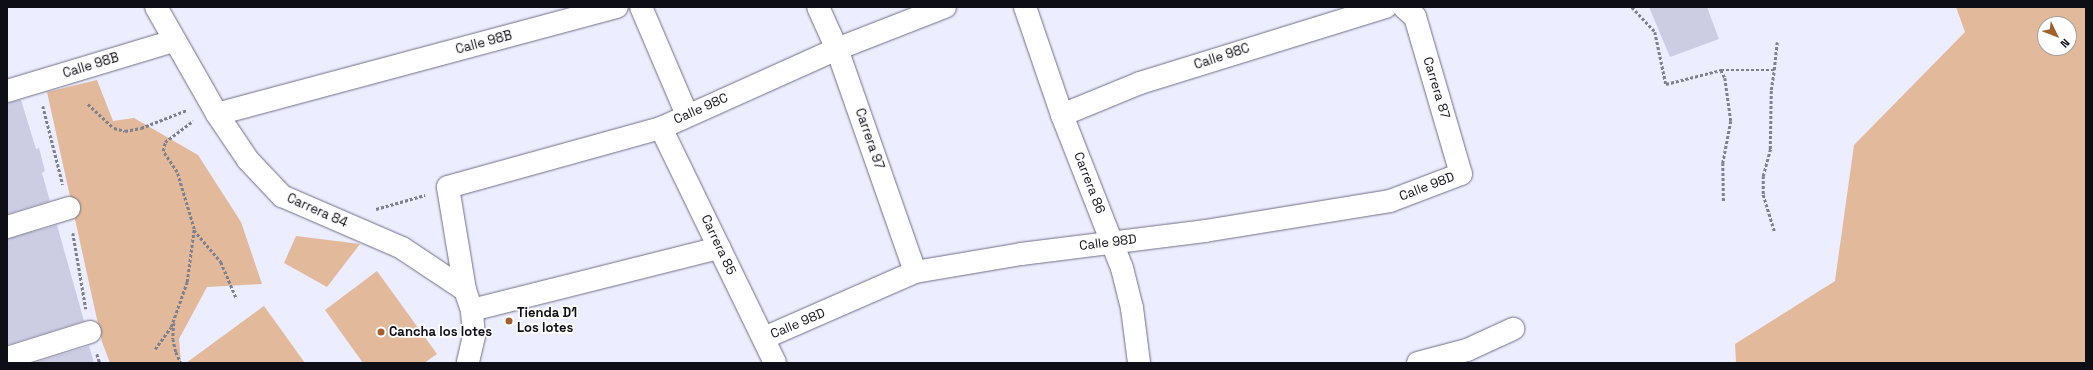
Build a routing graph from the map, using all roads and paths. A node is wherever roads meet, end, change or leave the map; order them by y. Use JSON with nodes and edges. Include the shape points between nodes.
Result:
{"nodes":[{"id":1,"x":156,"y":7,"type":"edge"},
{"id":2,"x":617,"y":7,"type":"edge"},
{"id":3,"x":641,"y":7,"type":"edge"},
{"id":4,"x":818,"y":7,"type":"edge"},
{"id":5,"x":944,"y":7,"type":"edge"},
{"id":6,"x":1025,"y":7,"type":"edge"},
{"id":7,"x":1385,"y":7,"type":"edge"},
{"id":8,"x":1404,"y":7,"type":"edge"},
{"id":9,"x":1632,"y":7,"type":"edge"},
{"id":10,"x":174,"y":41,"type":"junction"},
{"id":11,"x":1777,"y":42,"type":"dead end"},
{"id":12,"x":837,"y":49,"type":"junction"},
{"id":13,"x":1721,"y":70,"type":"junction"},
{"id":14,"x":1774,"y":70,"type":"junction"},
{"id":15,"x":7,"y":91,"type":"edge"},
{"id":16,"x":88,"y":104,"type":"dead end"},
{"id":17,"x":213,"y":106,"type":"junction"},
{"id":18,"x":687,"y":115,"type":"junction"},
{"id":19,"x":1062,"y":115,"type":"junction"},
{"id":20,"x":661,"y":128,"type":"junction"},
{"id":21,"x":1461,"y":174,"type":"joint"},
{"id":22,"x":448,"y":187,"type":"junction"},
{"id":23,"x":1724,"y":202,"type":"dead end"},
{"id":24,"x":69,"y":208,"type":"dead end"},
{"id":25,"x":374,"y":210,"type":"dead end"},
{"id":26,"x":7,"y":227,"type":"edge"},
{"id":27,"x":194,"y":229,"type":"junction"},
{"id":28,"x":1774,"y":231,"type":"dead end"},
{"id":29,"x":1112,"y":243,"type":"junction"},
{"id":30,"x":719,"y":248,"type":"junction"},
{"id":31,"x":915,"y":272,"type":"junction"},
{"id":32,"x":465,"y":290,"type":"junction"},
{"id":33,"x":236,"y":297,"type":"dead end"},
{"id":34,"x":472,"y":310,"type":"junction"},
{"id":35,"x":174,"y":318,"type":"junction"},
{"id":36,"x":1513,"y":329,"type":"dead end"},
{"id":37,"x":90,"y":332,"type":"dead end"},
{"id":38,"x":764,"y":338,"type":"junction"},
{"id":39,"x":155,"y":349,"type":"dead end"},
{"id":40,"x":7,"y":358,"type":"edge"},
{"id":41,"x":181,"y":363,"type":"edge"},
{"id":42,"x":468,"y":363,"type":"edge"},
{"id":43,"x":775,"y":363,"type":"edge"},
{"id":44,"x":1139,"y":363,"type":"edge"},
{"id":45,"x":1418,"y":363,"type":"edge"}],
"edges":[{"from":1,"to":10,"type":"street","name":"Carrera 84"},
{"from":2,"to":17,"type":"street","name":"Calle 98B","via":[[352,79]]},
{"from":3,"to":18,"type":"street"},
{"from":4,"to":12,"type":"street","name":"Carrera 97"},
{"from":5,"to":12,"type":"street","name":"Calle 98C"},
{"from":6,"to":19,"type":"street","name":"Carrera 86"},
{"from":7,"to":19,"type":"street","name":"Calle 98C","via":[[1140,83]]},
{"from":8,"to":21,"type":"street","name":"Carrera 87","via":[[1415,17]]},
{"from":9,"to":13,"type":"path","via":[[1655,32],[1666,84]]},
{"from":10,"to":15,"type":"street","name":"Calle 98B"},
{"from":10,"to":17,"type":"street","name":"Carrera 84"},
{"from":11,"to":14,"type":"path"},
{"from":12,"to":18,"type":"street","name":"Calle 98C"},
{"from":12,"to":31,"type":"street","name":"Carrera 97"},
{"from":13,"to":14,"type":"path"},
{"from":13,"to":23,"type":"path","via":[[1725,78],[1731,121],[1723,163]]},
{"from":14,"to":28,"type":"path","via":[[1770,149],[1763,176],[1763,194]]},
{"from":16,"to":17,"type":"path","via":[[114,128],[126,131]]},
{"from":17,"to":27,"type":"path","via":[[165,142],[163,151],[177,172]]},
{"from":17,"to":32,"type":"street","name":"Carrera 84","via":[[248,160],[282,196],[402,248]]},
{"from":18,"to":20,"type":"street","name":"Calle 98C"},
{"from":19,"to":29,"type":"street","name":"Carrera 86"},
{"from":20,"to":22,"type":"street","name":"Calle 98C"},
{"from":20,"to":30,"type":"street","name":"Carrera 85"},
{"from":21,"to":29,"type":"street","name":"Calle 98D","via":[[1390,201],[1205,231]]},
{"from":22,"to":25,"type":"path"},
{"from":22,"to":32,"type":"street"},
{"from":24,"to":26,"type":"street"},
{"from":27,"to":33,"type":"path","via":[[221,262]]},
{"from":27,"to":35,"type":"path","via":[[187,282]]},
{"from":29,"to":31,"type":"street","name":"Calle 98D","via":[[1021,254]]},
{"from":29,"to":44,"type":"street","name":"Carrera 86","via":[[1122,268],[1132,308]]},
{"from":30,"to":34,"type":"street"},
{"from":30,"to":38,"type":"street","name":"Carrera 85"},
{"from":31,"to":38,"type":"street","name":"Calle 98D"},
{"from":32,"to":34,"type":"street"},
{"from":34,"to":42,"type":"street","via":[[474,336]]},
{"from":35,"to":39,"type":"path","via":[[171,327]]},
{"from":35,"to":41,"type":"path","via":[[173,339]]},
{"from":36,"to":45,"type":"street","via":[[1467,350]]},
{"from":37,"to":40,"type":"street"},
{"from":38,"to":43,"type":"street","name":"Carrera 85"}]}
